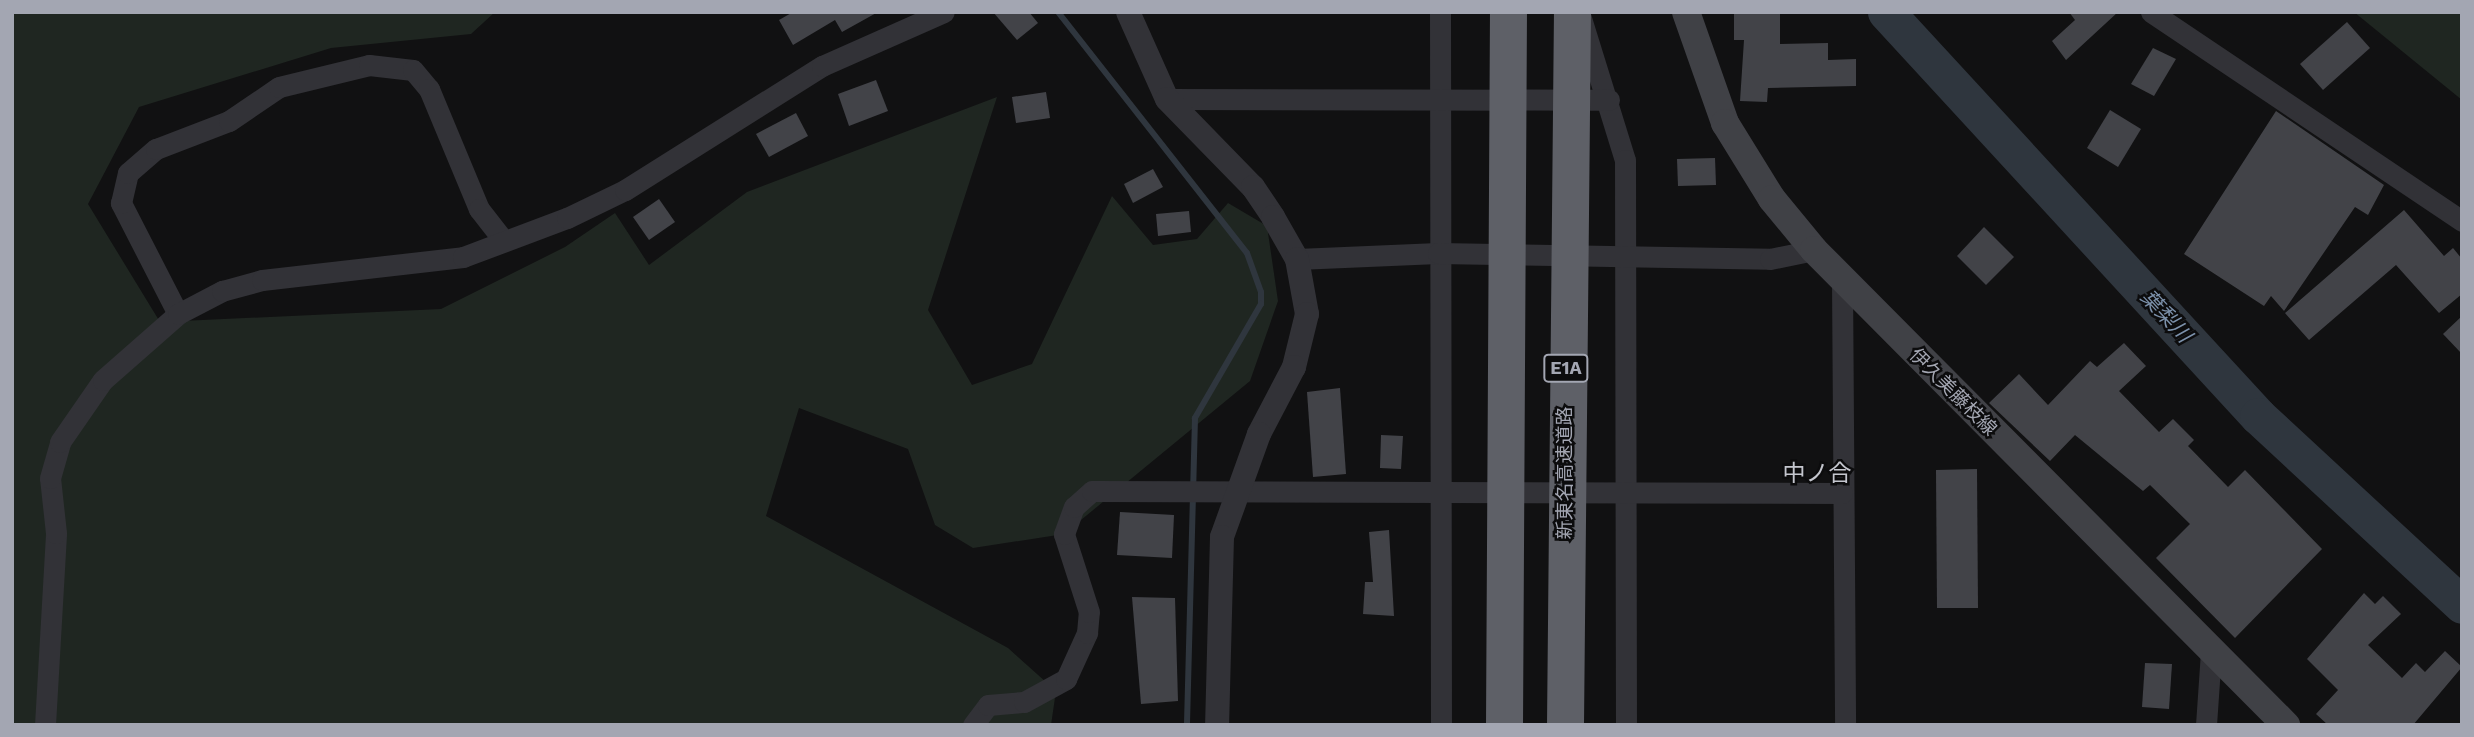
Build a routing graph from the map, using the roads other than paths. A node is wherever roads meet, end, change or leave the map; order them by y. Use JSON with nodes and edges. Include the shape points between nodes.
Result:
{"nodes":[{"id":1,"x":944,"y":12,"type":"edge"},
{"id":2,"x":1128,"y":12,"type":"edge"},
{"id":3,"x":1508,"y":12,"type":"edge"},
{"id":4,"x":1572,"y":12,"type":"edge"},
{"id":5,"x":1579,"y":12,"type":"edge"},
{"id":6,"x":1685,"y":12,"type":"edge"},
{"id":7,"x":2151,"y":12,"type":"edge"},
{"id":8,"x":1438,"y":14,"type":"edge"},
{"id":9,"x":1167,"y":99,"type":"junction"},
{"id":10,"x":1441,"y":100,"type":"junction"},
{"id":11,"x":1609,"y":100,"type":"junction"},
{"id":12,"x":2462,"y":221,"type":"edge"},
{"id":13,"x":503,"y":240,"type":"junction"},
{"id":14,"x":1814,"y":250,"type":"junction"},
{"id":15,"x":1438,"y":253,"type":"junction"},
{"id":16,"x":1630,"y":254,"type":"junction"},
{"id":17,"x":1297,"y":258,"type":"junction"},
{"id":18,"x":1842,"y":281,"type":"junction"},
{"id":19,"x":177,"y":314,"type":"junction"},
{"id":20,"x":1236,"y":493,"type":"junction"},
{"id":21,"x":1842,"y":493,"type":"junction"},
{"id":22,"x":1629,"y":494,"type":"junction"},
{"id":23,"x":1439,"y":495,"type":"junction"},
{"id":24,"x":2211,"y":651,"type":"junction"},
{"id":25,"x":45,"y":725,"type":"edge"},
{"id":26,"x":973,"y":725,"type":"edge"},
{"id":27,"x":1217,"y":725,"type":"edge"},
{"id":28,"x":1441,"y":725,"type":"edge"},
{"id":29,"x":1504,"y":725,"type":"edge"},
{"id":30,"x":1565,"y":725,"type":"edge"},
{"id":31,"x":1626,"y":725,"type":"edge"},
{"id":32,"x":1845,"y":725,"type":"edge"},
{"id":33,"x":2206,"y":725,"type":"edge"},
{"id":34,"x":2286,"y":725,"type":"edge"}],
"edges":[{"from":1,"to":13,"type":"street","via":[[822,66],[709,131],[625,190]]},
{"from":2,"to":9,"type":"street"},
{"from":3,"to":29,"type":"highway","bridge":true},
{"from":4,"to":30,"type":"highway","name":"新東名高速道路","number":"E1A","bridge":true},
{"from":5,"to":11,"type":"street"},
{"from":6,"to":14,"type":"main road","name":"伊久美藤枝線","via":[[1725,123],[1772,200]]},
{"from":7,"to":12,"type":"street"},
{"from":8,"to":10,"type":"street"},
{"from":9,"to":10,"type":"street"},
{"from":9,"to":17,"type":"street","via":[[1253,187]]},
{"from":10,"to":11,"type":"street"},
{"from":10,"to":15,"type":"street"},
{"from":11,"to":16,"type":"street","via":[[1625,160]]},
{"from":13,"to":19,"type":"street","via":[[463,257],[262,280],[222,291]]},
{"from":13,"to":19,"type":"street","via":[[480,209],[429,89],[413,71],[369,65],[279,87],[229,121],[156,149],[128,173],[121,203],[156,284]]},
{"from":14,"to":16,"type":"street","via":[[1770,259]]},
{"from":14,"to":18,"type":"main road","name":"伊久美藤枝線"},
{"from":15,"to":16,"type":"street"},
{"from":15,"to":17,"type":"street"},
{"from":15,"to":23,"type":"street"},
{"from":16,"to":22,"type":"street"},
{"from":17,"to":20,"type":"street","via":[[1307,314],[1294,367]]},
{"from":18,"to":21,"type":"street"},
{"from":18,"to":24,"type":"main road","name":"伊久美藤枝線"},
{"from":19,"to":25,"type":"street","via":[[103,380],[60,442],[50,478],[56,533]]},
{"from":20,"to":23,"type":"street"},
{"from":20,"to":26,"type":"street","via":[[1093,491],[1074,507],[1064,534],[1089,612],[1087,633],[1066,678],[1024,702],[988,705]]},
{"from":20,"to":27,"type":"street","via":[[1222,537],[1216,597]]},
{"from":21,"to":22,"type":"street"},
{"from":21,"to":32,"type":"street"},
{"from":22,"to":23,"type":"street"},
{"from":22,"to":31,"type":"street"},
{"from":23,"to":28,"type":"street"},
{"from":24,"to":33,"type":"street"},
{"from":24,"to":34,"type":"main road","name":"伊久美藤枝線"}]}
